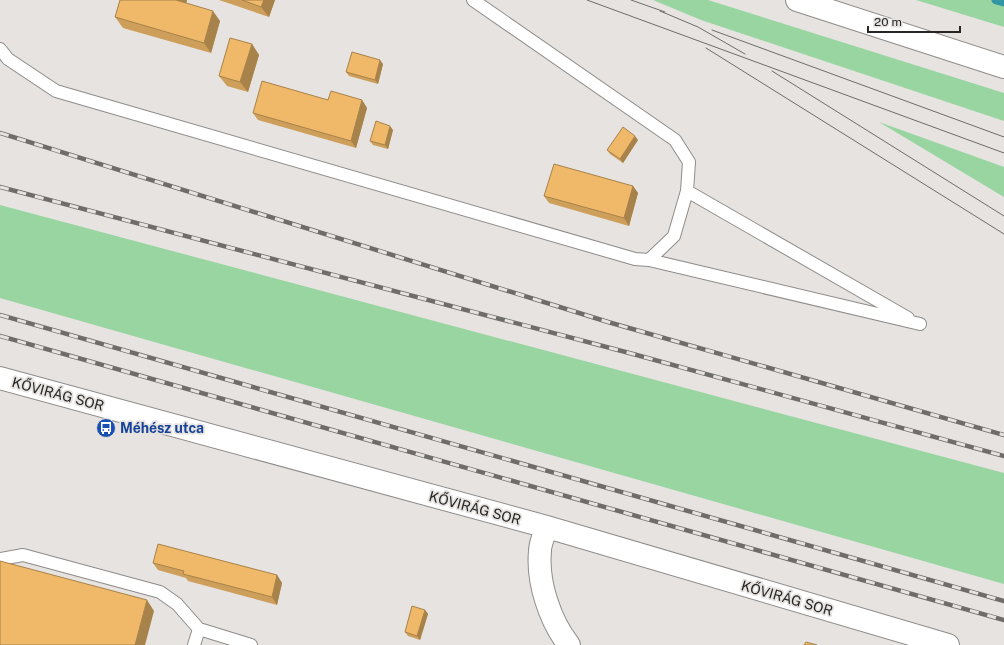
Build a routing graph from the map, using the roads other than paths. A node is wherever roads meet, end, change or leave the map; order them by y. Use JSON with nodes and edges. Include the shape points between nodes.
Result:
{"nodes":[{"id":1,"x":473,"y":0,"type":"edge"},
{"id":2,"x":797,"y":0,"type":"edge"},
{"id":3,"x":0,"y":49,"type":"edge"},
{"id":4,"x":1004,"y":67,"type":"edge"},
{"id":5,"x":687,"y":191,"type":"junction"},
{"id":6,"x":649,"y":260,"type":"junction"},
{"id":7,"x":0,"y":378,"type":"edge"},
{"id":8,"x":547,"y":527,"type":"junction"},
{"id":9,"x":0,"y":560,"type":"edge"},
{"id":10,"x":199,"y":629,"type":"junction"},
{"id":11,"x":194,"y":645,"type":"edge"},
{"id":12,"x":250,"y":645,"type":"edge"},
{"id":13,"x":569,"y":645,"type":"edge"},
{"id":14,"x":948,"y":645,"type":"edge"}],
"edges":[{"from":1,"to":5,"type":"lane","via":[[675,140],[689,162]]},
{"from":2,"to":4,"type":"street"},
{"from":3,"to":6,"type":"lane","via":[[8,59],[56,91],[635,259]]},
{"from":5,"to":6,"type":"lane","via":[[674,236]]},
{"from":5,"to":6,"type":"lane","via":[[920,324]]},
{"from":7,"to":8,"type":"street","name":"KŐVIRÁG SOR"},
{"from":8,"to":13,"type":"street","via":[[540,549],[539,566],[551,616]]},
{"from":8,"to":14,"type":"street","name":"KŐVIRÁG SOR"},
{"from":9,"to":10,"type":"lane","via":[[23,556],[160,592],[177,604]]},
{"from":10,"to":11,"type":"lane"},
{"from":10,"to":12,"type":"lane"}]}
